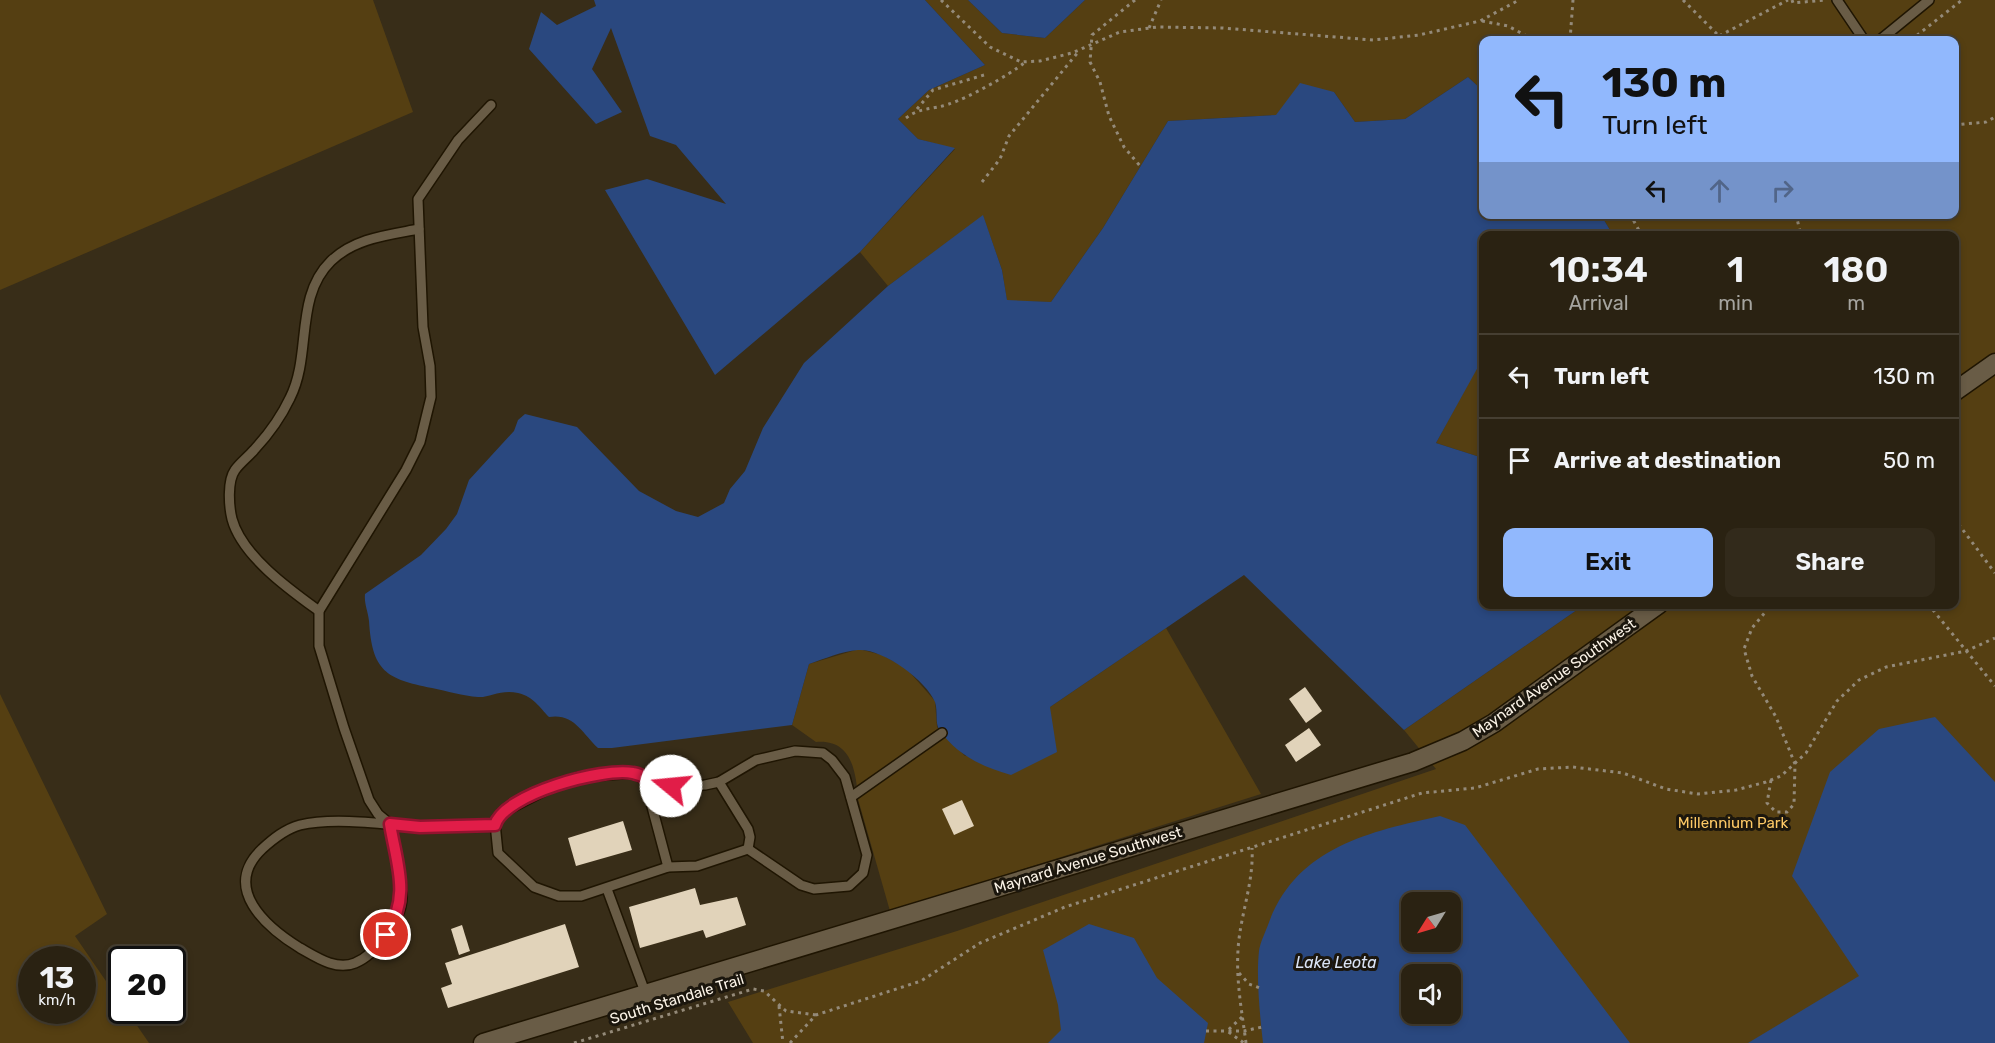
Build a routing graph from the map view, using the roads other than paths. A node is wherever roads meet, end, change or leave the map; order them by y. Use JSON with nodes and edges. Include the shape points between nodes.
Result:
{"nodes":[{"id":1,"x":1837,"y":0,"type":"edge"},
{"id":2,"x":1929,"y":0,"type":"edge"},
{"id":3,"x":1861,"y":36,"type":"edge"},
{"id":4,"x":1885,"y":36,"type":"edge"},
{"id":5,"x":490,"y":105,"type":"dead end"},
{"id":6,"x":419,"y":229,"type":"junction"},
{"id":7,"x":1995,"y":363,"type":"edge"},
{"id":8,"x":1959,"y":388,"type":"edge"},
{"id":9,"x":1652,"y":609,"type":"edge"},
{"id":10,"x":319,"y":611,"type":"junction"},
{"id":11,"x":942,"y":734,"type":"dead end"},
{"id":12,"x":719,"y":782,"type":"junction"},
{"id":13,"x":654,"y":786,"type":"junction"},
{"id":14,"x":851,"y":797,"type":"junction"},
{"id":15,"x":390,"y":824,"type":"junction"},
{"id":16,"x":495,"y":825,"type":"junction"},
{"id":17,"x":748,"y":849,"type":"junction"},
{"id":18,"x":668,"y":867,"type":"junction"},
{"id":19,"x":607,"y":889,"type":"junction"},
{"id":20,"x":645,"y":992,"type":"junction"},
{"id":21,"x":512,"y":1039,"type":"edge"},
{"id":22,"x":483,"y":1043,"type":"edge"}],
"edges":[{"from":1,"to":3,"type":"lane"},
{"from":2,"to":4,"type":"lane"},
{"from":5,"to":6,"type":"lane","via":[[458,140],[418,199]]},
{"from":6,"to":10,"type":"lane","via":[[423,327],[430,366],[429,414],[406,470]]},
{"from":6,"to":10,"type":"lane","via":[[360,242],[330,262],[311,290],[300,376],[290,400],[265,438],[233,472],[230,502],[239,536],[279,580]]},
{"from":7,"to":8,"type":"street"},
{"from":9,"to":20,"type":"street","name":"Maynard Avenue Southwest","via":[[1494,723],[1413,762]]},
{"from":10,"to":15,"type":"lane","via":[[319,645],[369,800]]},
{"from":11,"to":14,"type":"lane"},
{"from":12,"to":13,"type":"lane"},
{"from":12,"to":14,"type":"lane","via":[[756,760],[811,751],[832,760],[845,777]]},
{"from":12,"to":17,"type":"lane","via":[[748,829]]},
{"from":13,"to":16,"type":"lane","via":[[634,773],[579,777],[509,808]]},
{"from":13,"to":18,"type":"lane","via":[[651,803]]},
{"from":14,"to":17,"type":"lane","via":[[867,855],[863,873],[849,886],[814,889],[801,885]]},
{"from":15,"to":15,"type":"lane","via":[[323,822],[299,826],[275,837],[255,856],[247,872],[247,889],[255,911],[276,933],[332,964],[353,964],[369,956],[398,917],[402,896]]},
{"from":15,"to":16,"type":"lane"},
{"from":16,"to":19,"type":"lane","via":[[498,853],[534,887],[559,896],[580,897]]},
{"from":17,"to":18,"type":"lane","via":[[697,866]]},
{"from":18,"to":19,"type":"lane"},
{"from":19,"to":20,"type":"lane"},
{"from":20,"to":21,"type":"street","name":"Maynard Avenue Southwest"},
{"from":21,"to":22,"type":"street","name":"Maynard Avenue Southwest"}]}
